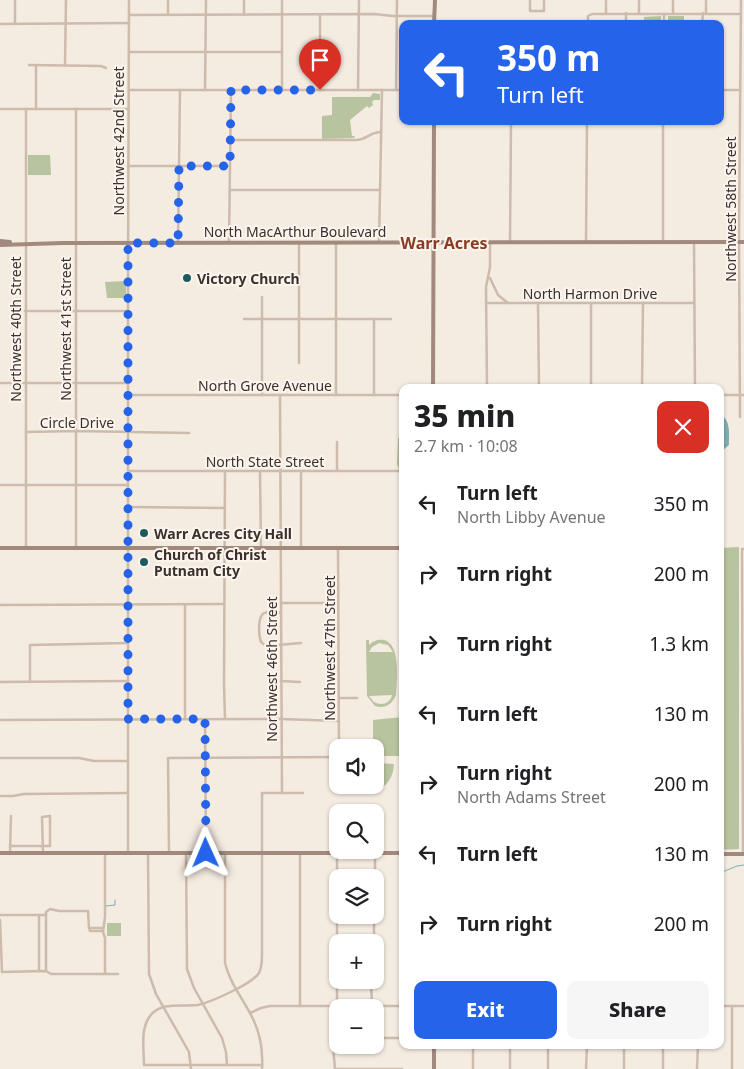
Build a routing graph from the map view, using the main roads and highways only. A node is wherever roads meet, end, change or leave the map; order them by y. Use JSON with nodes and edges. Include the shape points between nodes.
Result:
{"nodes":[{"id":1,"x":435,"y":0,"type":"edge"},
{"id":2,"x":434,"y":20,"type":"edge"},
{"id":3,"x":434,"y":125,"type":"edge"},
{"id":4,"x":433,"y":242,"type":"junction"},
{"id":5,"x":742,"y":242,"type":"edge"},
{"id":6,"x":0,"y":243,"type":"edge"},
{"id":7,"x":433,"y":384,"type":"edge"},
{"id":8,"x":0,"y":548,"type":"edge"},
{"id":9,"x":399,"y":548,"type":"edge"},
{"id":10,"x":0,"y":853,"type":"edge"},
{"id":11,"x":399,"y":853,"type":"edge"},
{"id":12,"x":724,"y":854,"type":"edge"},
{"id":13,"x":744,"y":854,"type":"edge"},
{"id":14,"x":434,"y":1049,"type":"edge"},
{"id":15,"x":434,"y":1069,"type":"edge"}],
"edges":[{"from":1,"to":2,"type":"main road"},
{"from":3,"to":4,"type":"main road"},
{"from":4,"to":5,"type":"main road","name":"North MacArthur Boulevard"},
{"from":4,"to":6,"type":"main road","name":"North MacArthur Boulevard"},
{"from":4,"to":7,"type":"main road"},
{"from":8,"to":9,"type":"main road"},
{"from":10,"to":11,"type":"main road"},
{"from":12,"to":13,"type":"main road"},
{"from":14,"to":15,"type":"main road"}]}
